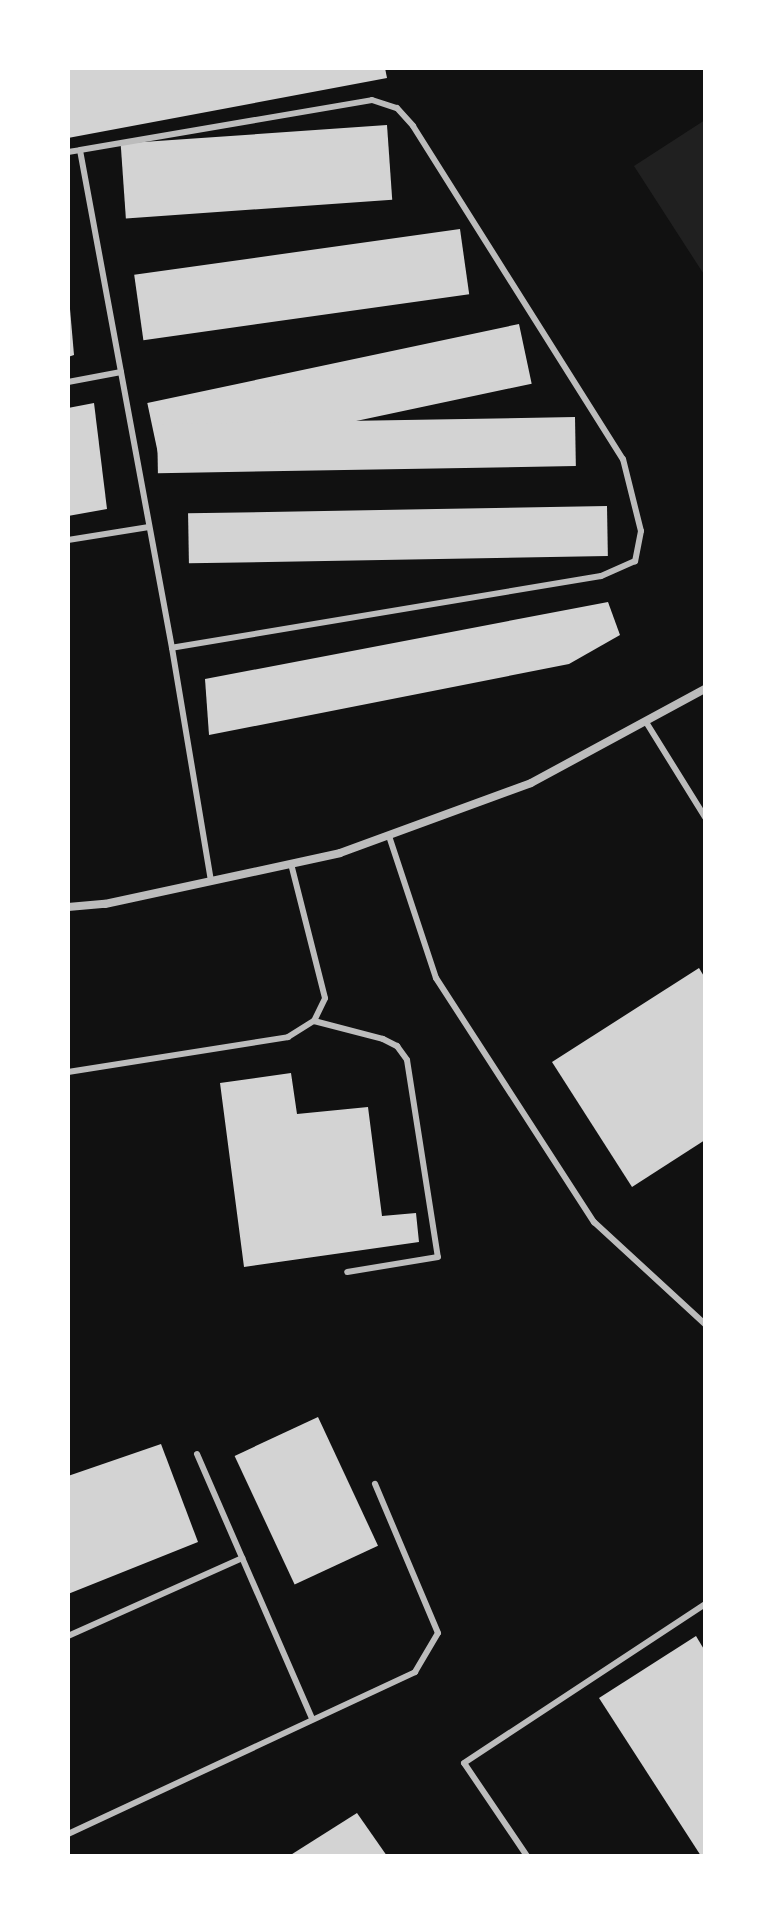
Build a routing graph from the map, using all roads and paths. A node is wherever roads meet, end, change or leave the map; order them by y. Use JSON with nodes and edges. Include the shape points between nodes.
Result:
{"nodes":[{"id":1,"x":80,"y":150,"type":"junction"},
{"id":2,"x":68,"y":152,"type":"edge"},
{"id":3,"x":121,"y":372,"type":"junction"},
{"id":4,"x":68,"y":382,"type":"edge"},
{"id":5,"x":149,"y":527,"type":"junction"},
{"id":6,"x":68,"y":540,"type":"edge"},
{"id":7,"x":172,"y":648,"type":"junction"},
{"id":8,"x":705,"y":689,"type":"edge"},
{"id":9,"x":646,"y":722,"type":"junction"},
{"id":10,"x":705,"y":817,"type":"edge"},
{"id":11,"x":389,"y":836,"type":"junction"},
{"id":12,"x":291,"y":864,"type":"junction"},
{"id":13,"x":211,"y":881,"type":"junction"},
{"id":14,"x":68,"y":907,"type":"edge"},
{"id":15,"x":314,"y":1021,"type":"junction"},
{"id":16,"x":68,"y":1072,"type":"edge"},
{"id":17,"x":347,"y":1272,"type":"dead end"},
{"id":18,"x":705,"y":1324,"type":"edge"},
{"id":19,"x":197,"y":1454,"type":"dead end"},
{"id":20,"x":375,"y":1484,"type":"dead end"},
{"id":21,"x":242,"y":1558,"type":"junction"},
{"id":22,"x":705,"y":1604,"type":"edge"},
{"id":23,"x":68,"y":1636,"type":"edge"},
{"id":24,"x":312,"y":1719,"type":"junction"},
{"id":25,"x":68,"y":1834,"type":"edge"},
{"id":26,"x":527,"y":1856,"type":"edge"}],
"edges":[{"from":1,"to":2,"type":"lane"},
{"from":1,"to":3,"type":"lane"},
{"from":1,"to":7,"type":"lane","via":[[372,100],[397,108],[623,459],[641,531],[635,561],[601,576]]},
{"from":3,"to":4,"type":"lane"},
{"from":3,"to":5,"type":"lane"},
{"from":5,"to":6,"type":"lane"},
{"from":5,"to":7,"type":"lane"},
{"from":7,"to":13,"type":"lane"},
{"from":8,"to":9,"type":"street"},
{"from":9,"to":10,"type":"lane"},
{"from":9,"to":11,"type":"street","via":[[531,783]]},
{"from":11,"to":12,"type":"street"},
{"from":11,"to":18,"type":"lane","via":[[436,978],[594,1222]]},
{"from":12,"to":13,"type":"street"},
{"from":12,"to":15,"type":"lane","via":[[325,998]]},
{"from":13,"to":14,"type":"street"},
{"from":15,"to":16,"type":"lane","via":[[288,1037]]},
{"from":15,"to":17,"type":"lane","via":[[383,1039],[407,1060],[438,1257]]},
{"from":19,"to":21,"type":"lane"},
{"from":20,"to":24,"type":"lane","via":[[438,1633],[415,1672]]},
{"from":21,"to":23,"type":"lane"},
{"from":21,"to":24,"type":"lane"},
{"from":22,"to":26,"type":"lane","via":[[464,1763]]},
{"from":24,"to":25,"type":"lane"}]}
